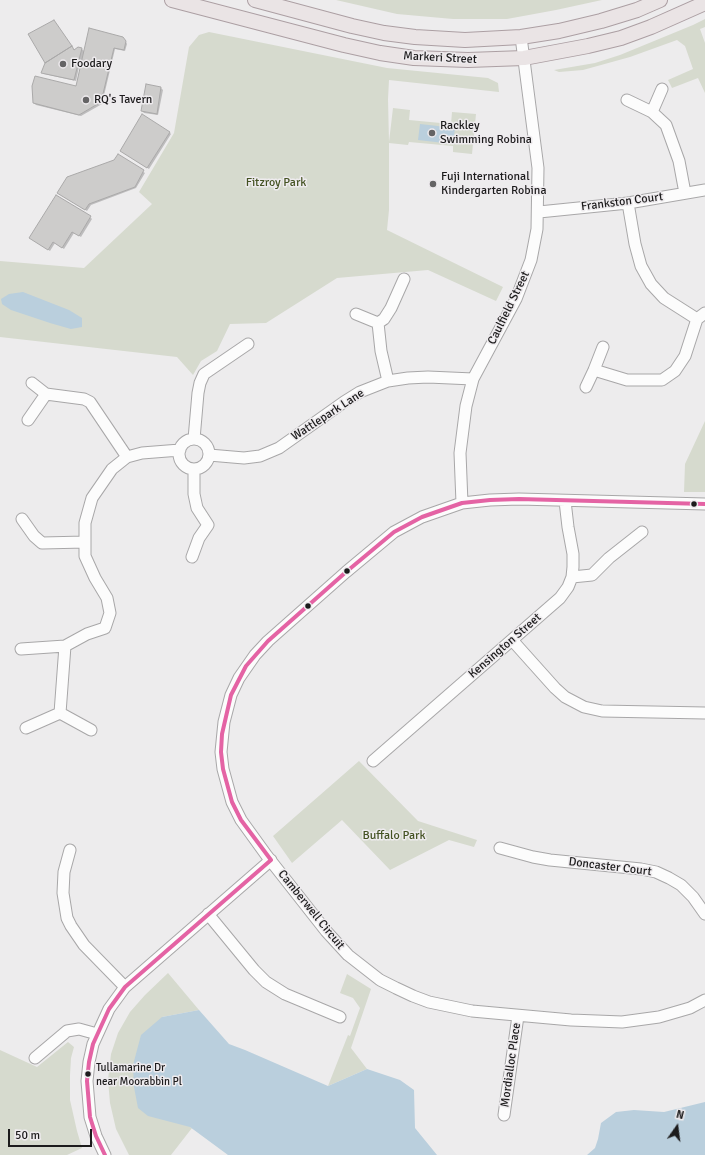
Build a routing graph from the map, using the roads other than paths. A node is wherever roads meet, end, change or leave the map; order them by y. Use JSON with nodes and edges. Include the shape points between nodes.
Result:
{"nodes":[{"id":1,"x":172,"y":0,"type":"edge"},
{"id":2,"x":255,"y":0,"type":"edge"},
{"id":3,"x":660,"y":0,"type":"edge"},
{"id":4,"x":705,"y":3,"type":"edge"},
{"id":5,"x":521,"y":38,"type":"junction"},
{"id":6,"x":524,"y":58,"type":"junction"},
{"id":7,"x":662,"y":89,"type":"dead end"},
{"id":8,"x":627,"y":100,"type":"dead end"},
{"id":9,"x":652,"y":112,"type":"junction"},
{"id":10,"x":705,"y":190,"type":"edge"},
{"id":11,"x":685,"y":193,"type":"junction"},
{"id":12,"x":628,"y":203,"type":"junction"},
{"id":13,"x":539,"y":212,"type":"junction"},
{"id":14,"x":404,"y":279,"type":"dead end"},
{"id":15,"x":356,"y":314,"type":"dead end"},
{"id":16,"x":701,"y":316,"type":"edge"},
{"id":17,"x":378,"y":323,"type":"junction"},
{"id":18,"x":248,"y":344,"type":"dead end"},
{"id":19,"x":603,"y":347,"type":"dead end"},
{"id":20,"x":594,"y":370,"type":"junction"},
{"id":21,"x":473,"y":380,"type":"junction"},
{"id":22,"x":388,"y":381,"type":"junction"},
{"id":23,"x":32,"y":383,"type":"dead end"},
{"id":24,"x":586,"y":387,"type":"dead end"},
{"id":25,"x":46,"y":394,"type":"junction"},
{"id":26,"x":28,"y":420,"type":"dead end"},
{"id":27,"x":194,"y":439,"type":"junction"},
{"id":28,"x":180,"y":450,"type":"junction"},
{"id":29,"x":210,"y":455,"type":"junction"},
{"id":30,"x":127,"y":457,"type":"junction"},
{"id":31,"x":194,"y":469,"type":"junction"},
{"id":32,"x":566,"y":501,"type":"junction"},
{"id":33,"x":462,"y":503,"type":"junction"},
{"id":34,"x":705,"y":504,"type":"edge"},
{"id":35,"x":22,"y":519,"type":"dead end"},
{"id":36,"x":642,"y":532,"type":"dead end"},
{"id":37,"x":85,"y":542,"type":"junction"},
{"id":38,"x":192,"y":557,"type":"dead end"},
{"id":39,"x":572,"y":577,"type":"junction"},
{"id":40,"x":512,"y":640,"type":"junction"},
{"id":41,"x":65,"y":646,"type":"junction"},
{"id":42,"x":21,"y":649,"type":"dead end"},
{"id":43,"x":60,"y":713,"type":"junction"},
{"id":44,"x":705,"y":713,"type":"edge"},
{"id":45,"x":26,"y":728,"type":"dead end"},
{"id":46,"x":91,"y":730,"type":"dead end"},
{"id":47,"x":374,"y":761,"type":"dead end"},
{"id":48,"x":500,"y":848,"type":"dead end"},
{"id":49,"x":70,"y":850,"type":"dead end"},
{"id":50,"x":271,"y":860,"type":"junction"},
{"id":51,"x":208,"y":914,"type":"junction"},
{"id":52,"x":705,"y":914,"type":"edge"},
{"id":53,"x":125,"y":987,"type":"junction"},
{"id":54,"x":705,"y":1000,"type":"edge"},
{"id":55,"x":518,"y":1016,"type":"junction"},
{"id":56,"x":340,"y":1017,"type":"dead end"},
{"id":57,"x":97,"y":1034,"type":"junction"},
{"id":58,"x":34,"y":1058,"type":"dead end"},
{"id":59,"x":504,"y":1115,"type":"dead end"},
{"id":60,"x":105,"y":1155,"type":"edge"}],
"edges":[{"from":1,"to":6,"type":"main road","name":"Markeri Street","via":[[380,53],[445,60]]},
{"from":2,"to":5,"type":"main road","name":"Markeri Street","via":[[384,33],[445,39]]},
{"from":3,"to":5,"type":"main road","name":"Markeri Street","via":[[601,21]]},
{"from":4,"to":6,"type":"main road","name":"Markeri Street","via":[[621,38]]},
{"from":5,"to":6,"type":"street","name":"Caulfield Street"},
{"from":6,"to":13,"type":"street","name":"Caulfield Street","via":[[537,156]]},
{"from":7,"to":9,"type":"street"},
{"from":8,"to":9,"type":"street"},
{"from":9,"to":11,"type":"street","via":[[666,125],[679,160]]},
{"from":10,"to":11,"type":"street","name":"Frankston Court"},
{"from":11,"to":12,"type":"street","name":"Frankston Court"},
{"from":12,"to":13,"type":"street","name":"Frankston Court"},
{"from":12,"to":16,"type":"street","via":[[641,266],[651,284],[664,298],[682,310]]},
{"from":13,"to":21,"type":"street","name":"Caulfield Street","via":[[531,260],[516,299]]},
{"from":14,"to":17,"type":"street","via":[[384,319]]},
{"from":15,"to":17,"type":"street"},
{"from":16,"to":20,"type":"street","via":[[685,356],[675,371],[662,380],[627,380]]},
{"from":17,"to":22,"type":"street","via":[[380,351]]},
{"from":18,"to":27,"type":"street","via":[[204,374],[198,393]]},
{"from":19,"to":20,"type":"street"},
{"from":20,"to":24,"type":"street"},
{"from":21,"to":22,"type":"street","name":"Wattlepark Lane","via":[[428,377]]},
{"from":21,"to":33,"type":"street","name":"Caulfield Street","via":[[466,406],[460,453]]},
{"from":22,"to":29,"type":"street","name":"Wattlepark Lane","via":[[360,392],[278,448],[260,456],[244,458]]},
{"from":23,"to":25,"type":"street"},
{"from":25,"to":26,"type":"street"},
{"from":25,"to":30,"type":"street","via":[[90,402]]},
{"from":27,"to":28,"type":"street","via":[[184,443]]},
{"from":27,"to":29,"type":"street","via":[[202,441]]},
{"from":28,"to":30,"type":"street","via":[[142,453]]},
{"from":28,"to":31,"type":"street","via":[[180,460],[188,468]]},
{"from":29,"to":31,"type":"street","via":[[203,466]]},
{"from":30,"to":37,"type":"street","via":[[112,469],[92,498],[85,523]]},
{"from":31,"to":38,"type":"street","via":[[197,508],[208,525],[199,538]]},
{"from":32,"to":33,"type":"street","name":"Camberwell Circuit","via":[[490,500]]},
{"from":32,"to":34,"type":"street","name":"Camberwell Circuit"},
{"from":32,"to":39,"type":"street","name":"Kensington Street","via":[[573,554]]},
{"from":33,"to":50,"type":"street","name":"Camberwell Circuit","via":[[422,517],[394,532],[268,641],[239,678],[231,695],[224,722],[221,752],[223,769],[232,802],[241,820]]},
{"from":35,"to":37,"type":"street","via":[[42,543]]},
{"from":36,"to":39,"type":"street","via":[[592,575]]},
{"from":37,"to":41,"type":"street","via":[[85,556],[107,598],[110,613],[105,628]]},
{"from":39,"to":40,"type":"street","name":"Kensington Street","via":[[560,598]]},
{"from":40,"to":44,"type":"street","via":[[555,688],[584,707],[602,711]]},
{"from":40,"to":47,"type":"street","name":"Kensington Street"},
{"from":41,"to":42,"type":"street"},
{"from":41,"to":43,"type":"street"},
{"from":43,"to":45,"type":"street"},
{"from":43,"to":46,"type":"street"},
{"from":48,"to":52,"type":"street","name":"Doncaster Court","via":[[533,858],[656,872],[681,885]]},
{"from":49,"to":53,"type":"street","via":[[64,872],[63,893],[67,918],[84,945]]},
{"from":50,"to":51,"type":"street"},
{"from":50,"to":55,"type":"street","name":"Camberwell Circuit","via":[[326,932],[348,955],[380,980],[413,996],[446,1006]]},
{"from":51,"to":53,"type":"street"},
{"from":51,"to":56,"type":"street","via":[[266,982],[285,994]]},
{"from":53,"to":57,"type":"street","via":[[109,1009]]},
{"from":54,"to":55,"type":"street","name":"Camberwell Circuit","via":[[690,1008],[658,1017],[622,1022]]},
{"from":55,"to":59,"type":"street","name":"Mordialloc Place"},
{"from":57,"to":58,"type":"street","via":[[79,1029],[67,1031]]},
{"from":57,"to":60,"type":"street","via":[[89,1062],[88,1100],[90,1117]]}]}
